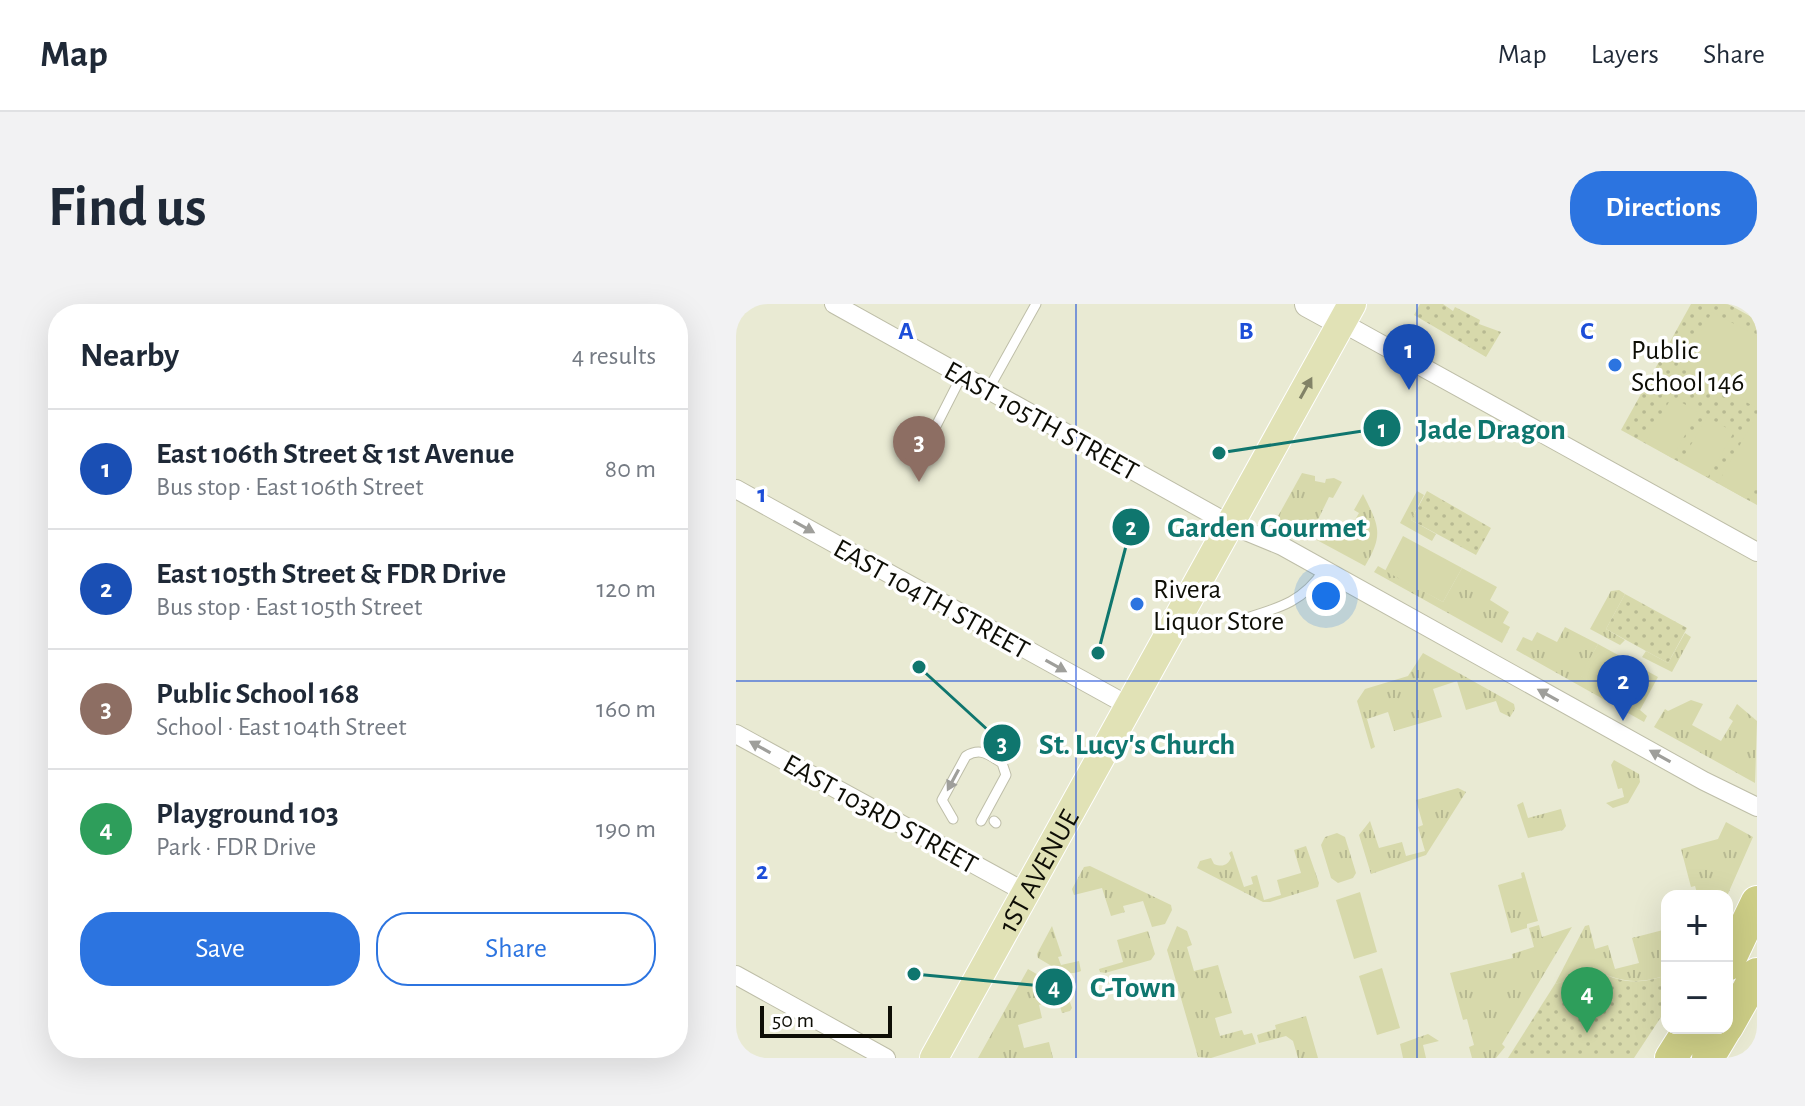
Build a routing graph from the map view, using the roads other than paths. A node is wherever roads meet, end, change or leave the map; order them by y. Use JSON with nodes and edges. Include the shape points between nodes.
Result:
{"nodes":[{"id":1,"x":834,"y":304,"type":"edge"},
{"id":2,"x":1036,"y":304,"type":"edge"},
{"id":3,"x":1308,"y":304,"type":"edge"},
{"id":4,"x":1346,"y":313,"type":"edge"},
{"id":5,"x":962,"y":375,"type":"junction"},
{"id":6,"x":988,"y":390,"type":"junction"},
{"id":7,"x":935,"y":428,"type":"dead end"},
{"id":8,"x":736,"y":489,"type":"edge"},
{"id":9,"x":1231,"y":525,"type":"junction"},
{"id":10,"x":1757,"y":552,"type":"edge"},
{"id":11,"x":1324,"y":570,"type":"junction"},
{"id":12,"x":1243,"y":619,"type":"dead end"},
{"id":13,"x":1129,"y":706,"type":"junction"},
{"id":14,"x":736,"y":734,"type":"edge"},
{"id":15,"x":1757,"y":807,"type":"edge"},
{"id":16,"x":953,"y":819,"type":"dead end"},
{"id":17,"x":981,"y":821,"type":"dead end"},
{"id":18,"x":1025,"y":892,"type":"junction"},
{"id":19,"x":1757,"y":902,"type":"edge"},
{"id":20,"x":1728,"y":962,"type":"edge"},
{"id":21,"x":1757,"y":974,"type":"edge"},
{"id":22,"x":736,"y":975,"type":"edge"},
{"id":23,"x":1733,"y":1017,"type":"edge"},
{"id":24,"x":1686,"y":1034,"type":"edge"},
{"id":25,"x":1723,"y":1034,"type":"edge"},
{"id":26,"x":886,"y":1058,"type":"edge"},
{"id":27,"x":934,"y":1058,"type":"edge"},
{"id":28,"x":1671,"y":1058,"type":"edge"},
{"id":29,"x":1708,"y":1058,"type":"edge"}],
"edges":[{"from":1,"to":5,"type":"street","name":"EAST 105TH STREET"},
{"from":2,"to":6,"type":"lane"},
{"from":3,"to":4,"type":"main road"},
{"from":9,"to":4,"type":"main road","name":"1ST AVENUE","one_way":true},
{"from":4,"to":10,"type":"street"},
{"from":5,"to":6,"type":"street","name":"EAST 105TH STREET"},
{"from":5,"to":7,"type":"lane"},
{"from":6,"to":9,"type":"street","name":"EAST 105TH STREET"},
{"from":8,"to":13,"type":"street","name":"EAST 104TH STREET","one_way":true},
{"from":9,"to":11,"type":"street","name":"EAST 105TH STREET"},
{"from":9,"to":13,"type":"main road","name":"1ST AVENUE"},
{"from":11,"to":12,"type":"lane","via":[[1312,589],[1284,606]]},
{"from":15,"to":11,"type":"street","name":"EAST 105TH STREET","one_way":true},
{"from":13,"to":18,"type":"main road","name":"1ST AVENUE"},
{"from":18,"to":14,"type":"street","name":"EAST 103RD STREET","one_way":true},
{"from":17,"to":16,"type":"lane","one_way":true,"via":[[1006,775],[1002,763],[982,751],[966,756],[942,800]]},
{"from":18,"to":27,"type":"main road","name":"1ST AVENUE"},
{"from":19,"to":20,"type":"highway"},
{"from":21,"to":23,"type":"highway"},
{"from":22,"to":26,"type":"street"},
{"from":24,"to":28,"type":"highway"},
{"from":25,"to":29,"type":"highway"}]}
